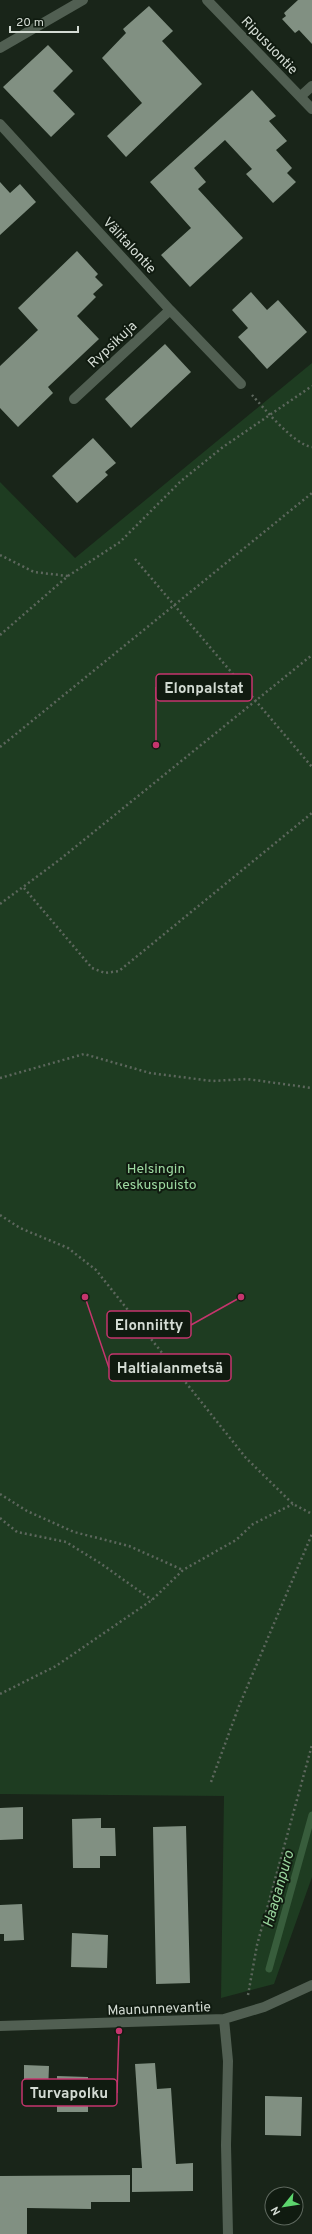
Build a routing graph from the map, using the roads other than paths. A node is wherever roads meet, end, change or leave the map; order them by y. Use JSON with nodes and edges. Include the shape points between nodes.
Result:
{"nodes":[{"id":1,"x":83,"y":0,"type":"edge"},
{"id":2,"x":207,"y":0,"type":"edge"},
{"id":3,"x":0,"y":48,"type":"edge"},
{"id":4,"x":312,"y":86,"type":"edge"},
{"id":5,"x":300,"y":96,"type":"junction"},
{"id":6,"x":312,"y":109,"type":"edge"},
{"id":7,"x":0,"y":124,"type":"edge"},
{"id":8,"x":170,"y":310,"type":"junction"},
{"id":9,"x":241,"y":384,"type":"road end"},
{"id":10,"x":74,"y":399,"type":"dead end"},
{"id":11,"x":312,"y":1985,"type":"edge"},
{"id":12,"x":224,"y":2019,"type":"junction"},
{"id":13,"x":0,"y":2026,"type":"edge"},
{"id":14,"x":228,"y":2234,"type":"edge"}],
"edges":[{"from":1,"to":3,"type":"street"},
{"from":2,"to":5,"type":"street","name":"Ripusuontie"},
{"from":4,"to":5,"type":"street"},
{"from":5,"to":6,"type":"street","name":"Ripusuontie"},
{"from":7,"to":8,"type":"street","name":"Välitalontie"},
{"from":8,"to":9,"type":"street","name":"Välitalontie"},
{"from":8,"to":10,"type":"street","name":"Rypsikuja"},
{"from":11,"to":12,"type":"street","name":"Maununnevantie","via":[[264,2007]]},
{"from":12,"to":13,"type":"street","name":"Maununnevantie"},
{"from":12,"to":14,"type":"street","via":[[228,2061]]}]}
